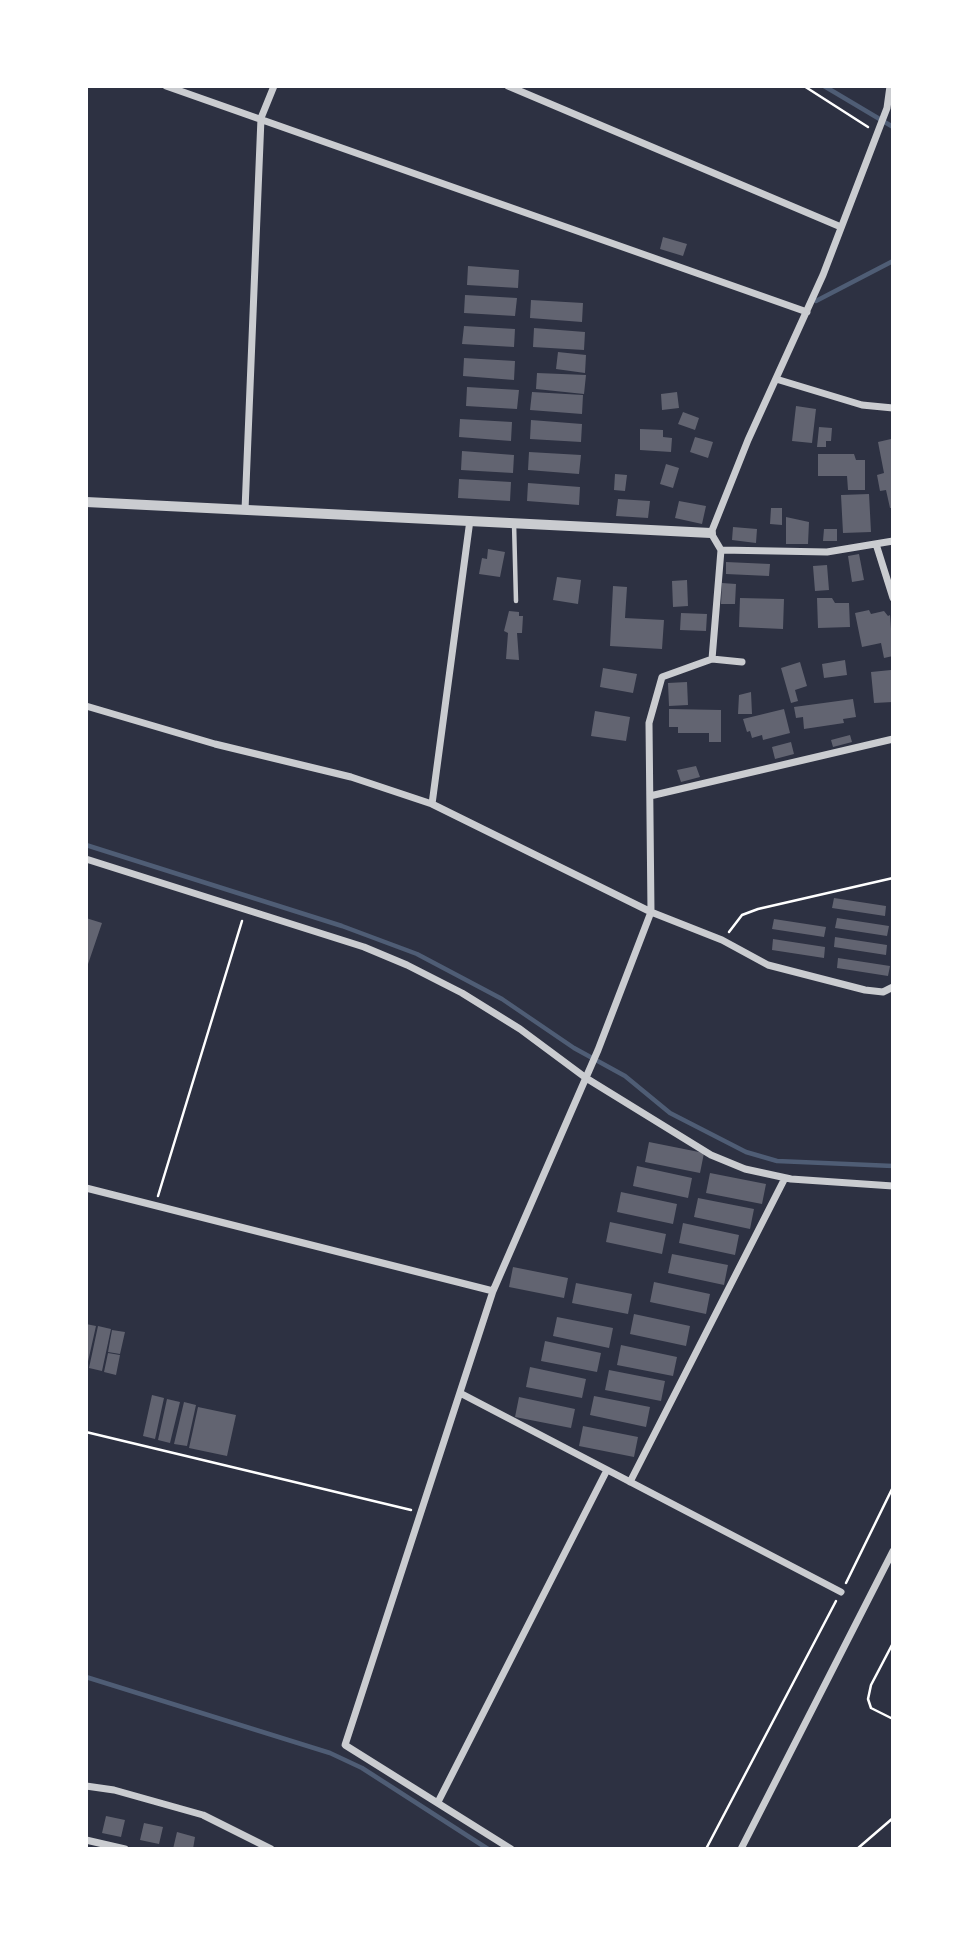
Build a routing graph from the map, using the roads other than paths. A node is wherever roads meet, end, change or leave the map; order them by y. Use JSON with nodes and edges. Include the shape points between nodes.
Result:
{"nodes":[{"id":1,"x":166,"y":86,"type":"edge"},
{"id":2,"x":274,"y":86,"type":"edge"},
{"id":3,"x":508,"y":86,"type":"edge"},
{"id":4,"x":890,"y":86,"type":"edge"},
{"id":5,"x":261,"y":118,"type":"junction"},
{"id":6,"x":841,"y":227,"type":"junction"},
{"id":7,"x":807,"y":312,"type":"junction"},
{"id":8,"x":776,"y":379,"type":"junction"},
{"id":9,"x":893,"y":408,"type":"edge"},
{"id":10,"x":86,"y":502,"type":"edge"},
{"id":11,"x":245,"y":510,"type":"junction"},
{"id":12,"x":470,"y":520,"type":"junction"},
{"id":13,"x":514,"y":522,"type":"junction"},
{"id":14,"x":711,"y":533,"type":"junction"},
{"id":15,"x":893,"y":541,"type":"edge"},
{"id":16,"x":876,"y":544,"type":"junction"},
{"id":17,"x":721,"y":550,"type":"junction"},
{"id":18,"x":893,"y":598,"type":"edge"},
{"id":19,"x":516,"y":601,"type":"dead end"},
{"id":20,"x":712,"y":659,"type":"junction"},
{"id":21,"x":742,"y":662,"type":"dead end"},
{"id":22,"x":86,"y":706,"type":"edge"},
{"id":23,"x":893,"y":739,"type":"edge"},
{"id":24,"x":650,"y":796,"type":"junction"},
{"id":25,"x":432,"y":804,"type":"junction"},
{"id":26,"x":86,"y":859,"type":"edge"},
{"id":27,"x":651,"y":912,"type":"junction"},
{"id":28,"x":893,"y":987,"type":"edge"},
{"id":29,"x":587,"y":1076,"type":"junction"},
{"id":30,"x":785,"y":1178,"type":"junction"},
{"id":31,"x":893,"y":1186,"type":"edge"},
{"id":32,"x":86,"y":1188,"type":"edge"},
{"id":33,"x":493,"y":1291,"type":"junction"},
{"id":34,"x":460,"y":1393,"type":"junction"},
{"id":35,"x":607,"y":1470,"type":"junction"},
{"id":36,"x":630,"y":1482,"type":"junction"},
{"id":37,"x":893,"y":1551,"type":"edge"},
{"id":38,"x":841,"y":1592,"type":"road end"},
{"id":39,"x":86,"y":1786,"type":"edge"},
{"id":40,"x":438,"y":1802,"type":"junction"},
{"id":41,"x":86,"y":1840,"type":"edge"},
{"id":42,"x":125,"y":1849,"type":"edge"},
{"id":43,"x":271,"y":1849,"type":"edge"},
{"id":44,"x":511,"y":1849,"type":"edge"},
{"id":45,"x":741,"y":1849,"type":"edge"}],
"edges":[{"from":1,"to":5,"type":"street"},
{"from":2,"to":5,"type":"street"},
{"from":3,"to":6,"type":"street"},
{"from":4,"to":6,"type":"street","via":[[887,108]]},
{"from":5,"to":7,"type":"street"},
{"from":5,"to":11,"type":"street"},
{"from":6,"to":7,"type":"street"},
{"from":7,"to":8,"type":"street"},
{"from":8,"to":9,"type":"street","via":[[862,405]]},
{"from":8,"to":14,"type":"street"},
{"from":10,"to":11,"type":"street"},
{"from":11,"to":12,"type":"street"},
{"from":12,"to":13,"type":"street"},
{"from":12,"to":25,"type":"street"},
{"from":13,"to":14,"type":"street"},
{"from":13,"to":19,"type":"lane"},
{"from":14,"to":17,"type":"street"},
{"from":15,"to":16,"type":"street"},
{"from":16,"to":17,"type":"street","via":[[827,552]]},
{"from":16,"to":18,"type":"street"},
{"from":17,"to":20,"type":"street"},
{"from":20,"to":21,"type":"street"},
{"from":20,"to":24,"type":"street","via":[[662,677],[649,723]]},
{"from":22,"to":25,"type":"street"},
{"from":23,"to":24,"type":"street"},
{"from":24,"to":27,"type":"street"},
{"from":25,"to":27,"type":"street"},
{"from":26,"to":29,"type":"street","via":[[364,947],[407,965],[462,993]]},
{"from":27,"to":28,"type":"street","via":[[722,940],[768,965],[865,990],[883,992]]},
{"from":27,"to":29,"type":"street"},
{"from":29,"to":30,"type":"street","via":[[711,1155]]},
{"from":29,"to":33,"type":"street"},
{"from":30,"to":31,"type":"street"},
{"from":30,"to":36,"type":"street"},
{"from":32,"to":33,"type":"street"},
{"from":33,"to":34,"type":"street"},
{"from":34,"to":35,"type":"street"},
{"from":34,"to":40,"type":"street","via":[[345,1745]]},
{"from":35,"to":36,"type":"street"},
{"from":35,"to":40,"type":"street"},
{"from":36,"to":38,"type":"street"},
{"from":37,"to":45,"type":"street"},
{"from":39,"to":43,"type":"street","via":[[203,1815]]},
{"from":40,"to":44,"type":"street"},
{"from":41,"to":42,"type":"street"}]}
